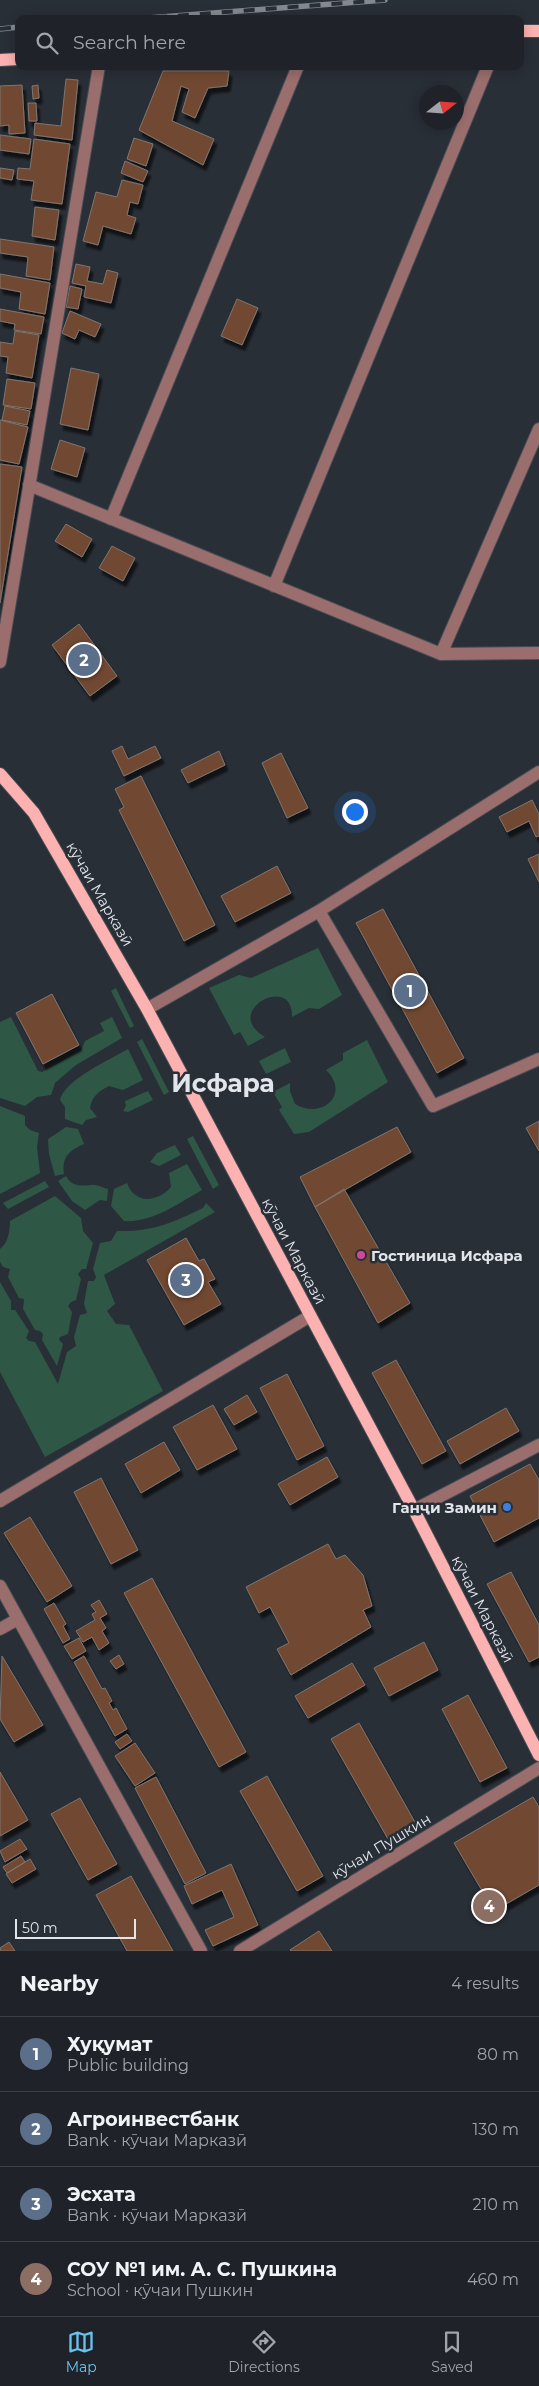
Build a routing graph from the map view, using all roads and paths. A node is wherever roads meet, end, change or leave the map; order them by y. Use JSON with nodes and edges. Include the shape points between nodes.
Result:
{"nodes":[{"id":1,"x":524,"y":31,"type":"edge"},
{"id":2,"x":539,"y":31,"type":"edge"},
{"id":3,"x":15,"y":59,"type":"edge"},
{"id":4,"x":0,"y":60,"type":"edge"},
{"id":5,"x":98,"y":70,"type":"edge"},
{"id":6,"x":296,"y":70,"type":"edge"},
{"id":7,"x":486,"y":70,"type":"edge"},
{"id":8,"x":539,"y":429,"type":"edge"},
{"id":9,"x":30,"y":485,"type":"junction"},
{"id":10,"x":111,"y":519,"type":"junction"},
{"id":11,"x":274,"y":586,"type":"junction"},
{"id":12,"x":539,"y":653,"type":"edge"},
{"id":13,"x":441,"y":654,"type":"junction"},
{"id":14,"x":0,"y":662,"type":"edge"},
{"id":15,"x":539,"y":772,"type":"edge"},
{"id":16,"x":0,"y":774,"type":"edge"},
{"id":17,"x":319,"y":911,"type":"junction"},
{"id":18,"x":147,"y":1009,"type":"junction"},
{"id":19,"x":539,"y":1059,"type":"edge"},
{"id":20,"x":310,"y":1316,"type":"junction"},
{"id":21,"x":539,"y":1445,"type":"edge"},
{"id":22,"x":0,"y":1501,"type":"edge"},
{"id":23,"x":414,"y":1510,"type":"junction"},
{"id":24,"x":0,"y":1586,"type":"edge"},
{"id":25,"x":18,"y":1620,"type":"junction"},
{"id":26,"x":0,"y":1629,"type":"edge"},
{"id":27,"x":539,"y":1755,"type":"edge"},
{"id":28,"x":539,"y":1768,"type":"edge"},
{"id":29,"x":201,"y":1951,"type":"edge"},
{"id":30,"x":240,"y":1951,"type":"edge"}],
"edges":[{"from":1,"to":2,"type":"main road"},
{"from":3,"to":4,"type":"main road"},
{"from":5,"to":9,"type":"street"},
{"from":6,"to":10,"type":"street"},
{"from":7,"to":11,"type":"street"},
{"from":8,"to":13,"type":"street"},
{"from":9,"to":10,"type":"street"},
{"from":9,"to":14,"type":"street"},
{"from":10,"to":11,"type":"street"},
{"from":11,"to":13,"type":"street"},
{"from":12,"to":13,"type":"street"},
{"from":15,"to":17,"type":"street"},
{"from":16,"to":18,"type":"main road","name":"кӯчаи Марказӣ","via":[[34,813]]},
{"from":17,"to":18,"type":"street"},
{"from":17,"to":19,"type":"street","via":[[433,1106]]},
{"from":18,"to":20,"type":"main road","name":"кӯчаи Марказӣ"},
{"from":20,"to":22,"type":"street"},
{"from":20,"to":23,"type":"main road","name":"кӯчаи Марказӣ"},
{"from":21,"to":23,"type":"street"},
{"from":23,"to":27,"type":"main road","name":"кӯчаи Марказӣ"},
{"from":24,"to":25,"type":"street"},
{"from":25,"to":26,"type":"street"},
{"from":25,"to":29,"type":"street"},
{"from":28,"to":30,"type":"street","name":"кӯчаи Пушкин"}]}
